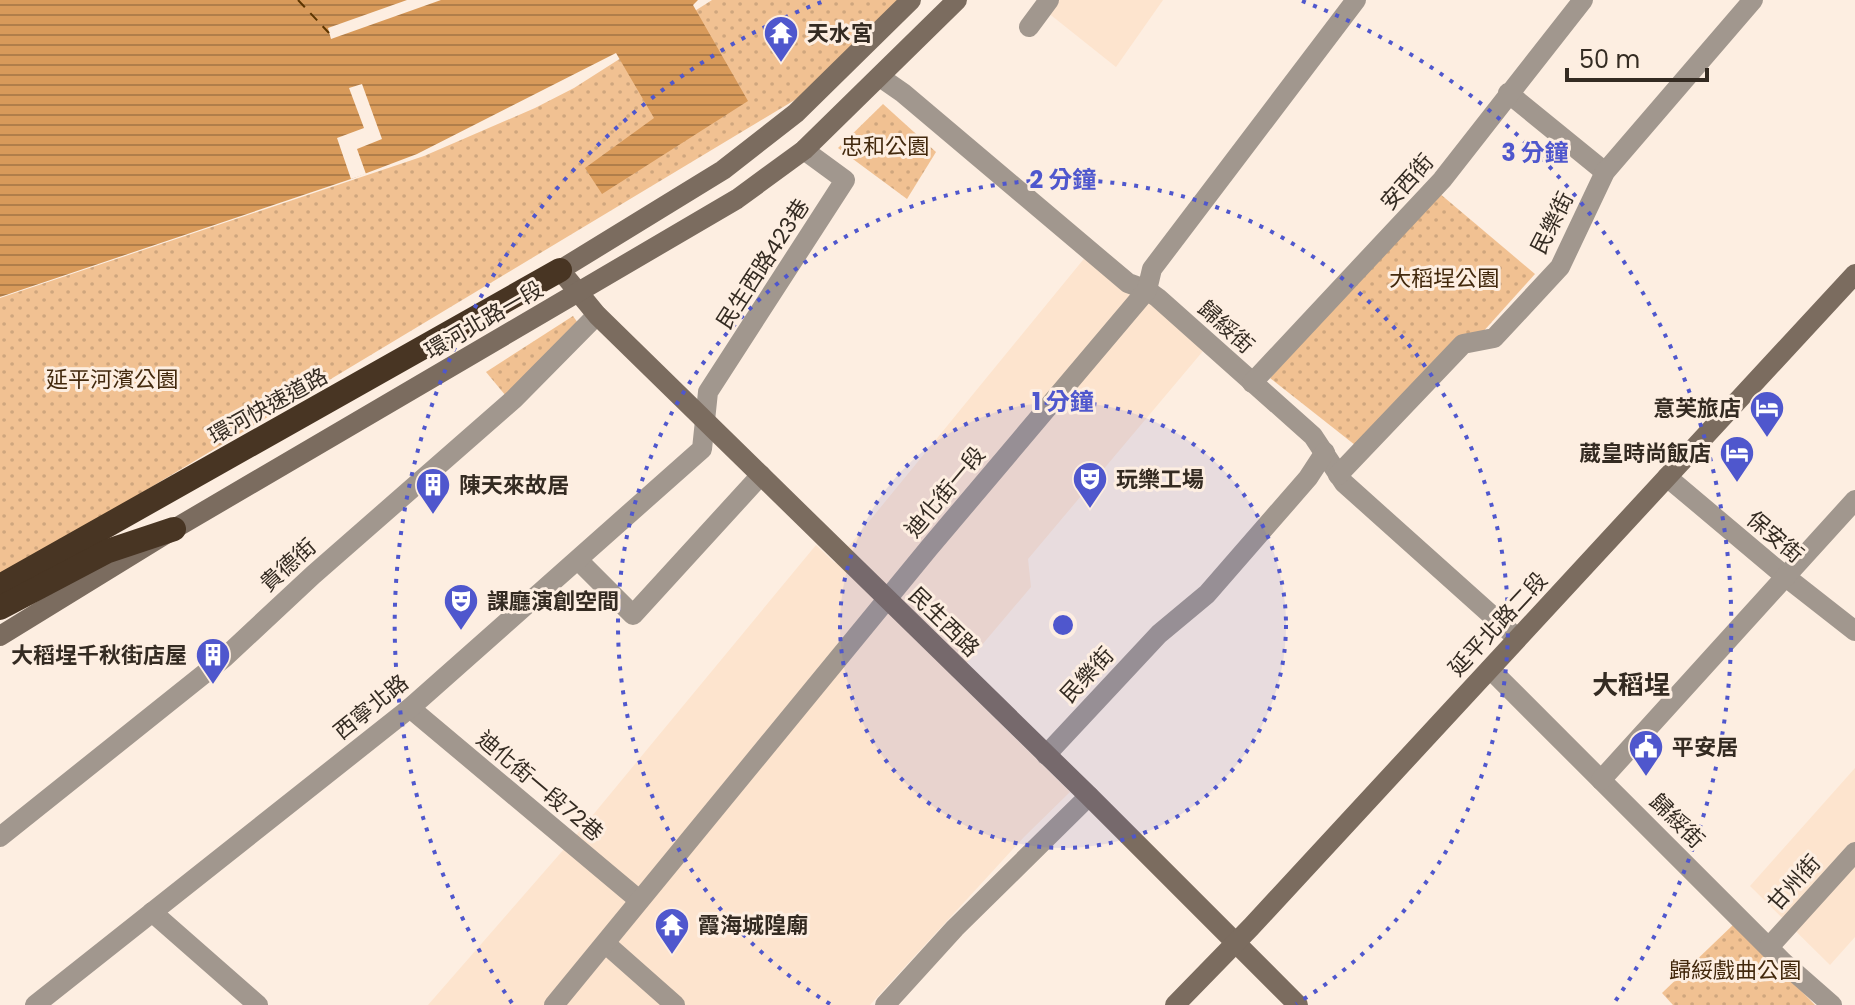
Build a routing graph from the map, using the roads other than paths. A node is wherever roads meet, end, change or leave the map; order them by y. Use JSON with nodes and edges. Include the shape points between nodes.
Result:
{"nodes":[{"id":1,"x":911,"y":0,"type":"edge"},
{"id":2,"x":957,"y":0,"type":"edge"},
{"id":3,"x":1049,"y":0,"type":"edge"},
{"id":4,"x":1356,"y":0,"type":"edge"},
{"id":5,"x":1583,"y":0,"type":"edge"},
{"id":6,"x":1753,"y":0,"type":"edge"},
{"id":7,"x":1029,"y":27,"type":"dead end"},
{"id":8,"x":880,"y":77,"type":"junction"},
{"id":9,"x":1508,"y":93,"type":"junction"},
{"id":10,"x":804,"y":150,"type":"junction"},
{"id":11,"x":1605,"y":172,"type":"junction"},
{"id":12,"x":560,"y":270,"type":"junction"},
{"id":13,"x":1855,"y":274,"type":"edge"},
{"id":14,"x":1147,"y":290,"type":"junction"},
{"id":15,"x":577,"y":293,"type":"junction"},
{"id":16,"x":597,"y":315,"type":"junction"},
{"id":17,"x":1252,"y":383,"type":"junction"},
{"id":18,"x":705,"y":421,"type":"junction"},
{"id":19,"x":1325,"y":452,"type":"junction"},
{"id":20,"x":761,"y":475,"type":"junction"},
{"id":21,"x":1338,"y":475,"type":"junction"},
{"id":22,"x":1667,"y":477,"type":"junction"},
{"id":23,"x":1855,"y":500,"type":"edge"},
{"id":24,"x":174,"y":529,"type":"junction"},
{"id":25,"x":579,"y":561,"type":"junction"},
{"id":26,"x":1786,"y":577,"type":"junction"},
{"id":27,"x":0,"y":586,"type":"edge"},
{"id":28,"x":887,"y":599,"type":"junction"},
{"id":29,"x":0,"y":608,"type":"edge"},
{"id":30,"x":1855,"y":631,"type":"edge"},
{"id":31,"x":0,"y":636,"type":"edge"},
{"id":32,"x":1517,"y":638,"type":"junction"},
{"id":33,"x":1490,"y":669,"type":"junction"},
{"id":34,"x":410,"y":708,"type":"junction"},
{"id":35,"x":1046,"y":755,"type":"junction"},
{"id":36,"x":1601,"y":780,"type":"junction"},
{"id":37,"x":1089,"y":796,"type":"junction"},
{"id":38,"x":0,"y":837,"type":"edge"},
{"id":39,"x":1855,"y":852,"type":"edge"},
{"id":40,"x":639,"y":900,"type":"junction"},
{"id":41,"x":152,"y":912,"type":"junction"},
{"id":42,"x":1235,"y":943,"type":"junction"},
{"id":43,"x":606,"y":944,"type":"junction"},
{"id":44,"x":1769,"y":947,"type":"junction"},
{"id":45,"x":35,"y":1005,"type":"edge"},
{"id":46,"x":258,"y":1005,"type":"edge"},
{"id":47,"x":554,"y":1005,"type":"edge"},
{"id":48,"x":675,"y":1005,"type":"edge"},
{"id":49,"x":885,"y":1005,"type":"edge"},
{"id":50,"x":1175,"y":1005,"type":"edge"},
{"id":51,"x":1298,"y":1005,"type":"edge"},
{"id":52,"x":1832,"y":1005,"type":"edge"}],
"edges":[{"from":1,"to":12,"type":"street","name":"環河北路一段","via":[[796,113],[723,170]]},
{"from":2,"to":8,"type":"street","name":"環河北路一段"},
{"from":3,"to":7,"type":"street"},
{"from":4,"to":14,"type":"street","name":"迪化街一段","via":[[1152,269]]},
{"from":5,"to":9,"type":"street","name":"安西街"},
{"from":6,"to":11,"type":"street","name":"民樂街"},
{"from":8,"to":10,"type":"street","name":"環河北路一段"},
{"from":8,"to":14,"type":"street","name":"歸綏街","via":[[1128,283]]},
{"from":9,"to":11,"type":"street"},
{"from":9,"to":17,"type":"street","name":"安西街","via":[[1442,180]]},
{"from":10,"to":15,"type":"street","name":"環河北路一段","via":[[737,199]]},
{"from":10,"to":18,"type":"street","name":"民生西路423巷","via":[[845,180],[708,392]]},
{"from":11,"to":21,"type":"street","name":"民樂街","via":[[1560,267],[1494,338],[1463,344]]},
{"from":12,"to":15,"type":"street","name":"民生西路"},
{"from":12,"to":27,"type":"highway","name":"環河快速道路"},
{"from":13,"to":22,"type":"street","name":"延平北路二段"},
{"from":14,"to":17,"type":"street","name":"歸綏街"},
{"from":14,"to":28,"type":"street","name":"迪化街一段"},
{"from":15,"to":16,"type":"street","name":"民生西路"},
{"from":15,"to":24,"type":"street","name":"環河北路一段"},
{"from":16,"to":18,"type":"street","name":"民生西路"},
{"from":16,"to":38,"type":"street","name":"貴德街","via":[[514,399],[224,658]]},
{"from":17,"to":19,"type":"street","name":"歸綏街"},
{"from":18,"to":20,"type":"street","name":"民生西路"},
{"from":18,"to":25,"type":"street","name":"西寧北路","via":[[702,449]]},
{"from":19,"to":21,"type":"street","name":"歸綏街"},
{"from":19,"to":35,"type":"street","name":"民樂街","via":[[1207,594],[1159,634]]},
{"from":20,"to":25,"type":"street","via":[[633,615]]},
{"from":20,"to":28,"type":"street","name":"民生西路"},
{"from":21,"to":32,"type":"street","name":"歸綏街"},
{"from":22,"to":26,"type":"street","name":"保安街"},
{"from":22,"to":32,"type":"street","name":"延平北路二段"},
{"from":23,"to":26,"type":"street"},
{"from":24,"to":29,"type":"highway","via":[[108,551]]},
{"from":24,"to":31,"type":"street","name":"環河北路一段"},
{"from":25,"to":34,"type":"street","name":"西寧北路"},
{"from":26,"to":30,"type":"street","name":"保安街"},
{"from":26,"to":36,"type":"street"},
{"from":28,"to":35,"type":"street","name":"民生西路"},
{"from":28,"to":40,"type":"street","name":"迪化街一段"},
{"from":32,"to":33,"type":"street","name":"延平北路二段"},
{"from":33,"to":36,"type":"street","name":"歸綏街"},
{"from":33,"to":42,"type":"street","name":"延平北路二段"},
{"from":34,"to":40,"type":"street","name":"迪化街一段72巷"},
{"from":34,"to":41,"type":"street","name":"西寧北路"},
{"from":35,"to":37,"type":"street","name":"民生西路"},
{"from":36,"to":44,"type":"street","name":"歸綏街"},
{"from":37,"to":42,"type":"street","name":"民生西路"},
{"from":37,"to":49,"type":"street"},
{"from":39,"to":44,"type":"street","name":"甘州街"},
{"from":40,"to":43,"type":"street","name":"迪化街一段"},
{"from":41,"to":45,"type":"street","name":"西寧北路"},
{"from":41,"to":46,"type":"street"},
{"from":42,"to":50,"type":"street","name":"延平北路二段"},
{"from":42,"to":51,"type":"street","name":"民生西路"},
{"from":43,"to":47,"type":"street","name":"迪化街一段"},
{"from":43,"to":48,"type":"street"},
{"from":44,"to":52,"type":"street","name":"歸綏街"}]}
